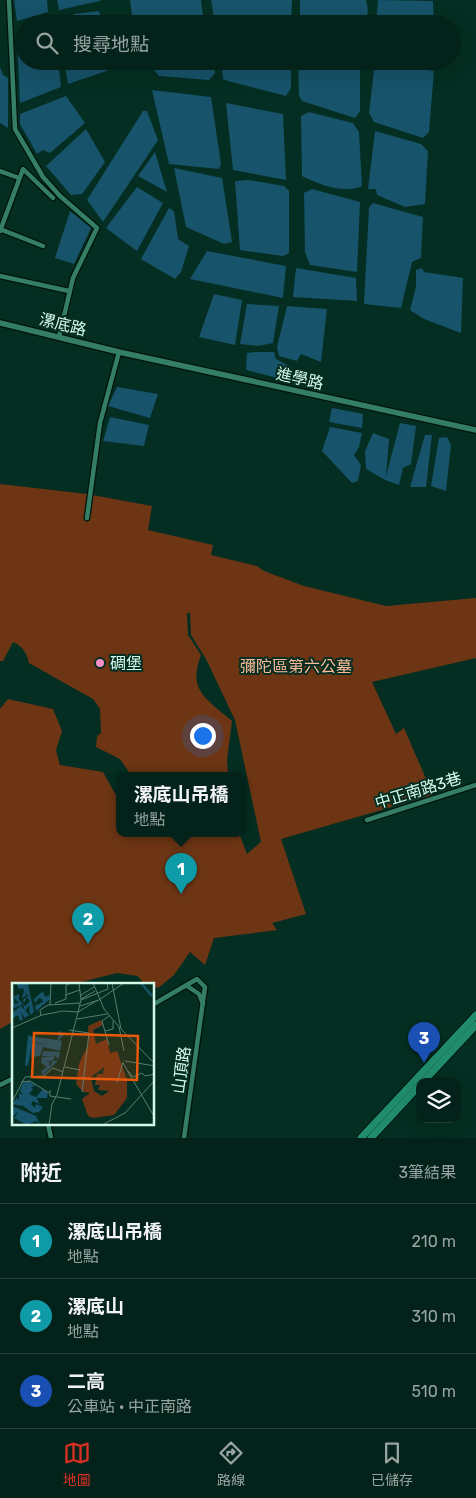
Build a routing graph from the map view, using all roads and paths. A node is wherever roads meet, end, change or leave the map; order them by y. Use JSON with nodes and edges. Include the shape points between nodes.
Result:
{"nodes":[{"id":1,"x":9,"y":0,"type":"edge"},
{"id":2,"x":0,"y":171,"type":"edge"},
{"id":3,"x":19,"y":178,"type":"junction"},
{"id":4,"x":53,"y":198,"type":"dead end"},
{"id":5,"x":0,"y":230,"type":"edge"},
{"id":6,"x":43,"y":246,"type":"dead end"},
{"id":7,"x":0,"y":276,"type":"edge"},
{"id":8,"x":69,"y":292,"type":"junction"},
{"id":9,"x":0,"y":323,"type":"edge"},
{"id":10,"x":59,"y":337,"type":"junction"},
{"id":11,"x":119,"y":352,"type":"junction"},
{"id":12,"x":476,"y":430,"type":"edge"},
{"id":13,"x":87,"y":518,"type":"dead end"},
{"id":14,"x":476,"y":786,"type":"edge"},
{"id":15,"x":367,"y":820,"type":"dead end"},
{"id":16,"x":187,"y":986,"type":"junction"},
{"id":17,"x":155,"y":1003,"type":"edge"},
{"id":18,"x":203,"y":1005,"type":"junction"},
{"id":19,"x":476,"y":1015,"type":"edge"},
{"id":20,"x":476,"y":1025,"type":"edge"},
{"id":21,"x":427,"y":1078,"type":"edge"},
{"id":22,"x":12,"y":1079,"type":"edge"},
{"id":23,"x":0,"y":1086,"type":"edge"},
{"id":24,"x":416,"y":1090,"type":"edge"},
{"id":25,"x":184,"y":1138,"type":"edge"},
{"id":26,"x":361,"y":1138,"type":"edge"},
{"id":27,"x":371,"y":1138,"type":"edge"}],
"edges":[{"from":1,"to":8,"type":"street","via":[[15,129],[43,177],[97,228]]},
{"from":2,"to":3,"type":"street"},
{"from":3,"to":4,"type":"street","via":[[22,169]]},
{"from":3,"to":5,"type":"street"},
{"from":5,"to":6,"type":"street"},
{"from":7,"to":8,"type":"street"},
{"from":8,"to":10,"type":"street"},
{"from":9,"to":10,"type":"street","name":"漯底路"},
{"from":10,"to":11,"type":"street","name":"漯底路"},
{"from":11,"to":12,"type":"street","name":"進學路"},
{"from":11,"to":13,"type":"street","via":[[100,423]]},
{"from":14,"to":15,"type":"street","name":"中正南路3巷"},
{"from":16,"to":17,"type":"street"},
{"from":16,"to":18,"type":"street","via":[[199,994]]},
{"from":16,"to":18,"type":"street","name":"山頂路","via":[[197,979],[203,984]]},
{"from":18,"to":25,"type":"street","name":"山頂路"},
{"from":19,"to":26,"type":"main road"},
{"from":20,"to":21,"type":"main road"},
{"from":22,"to":23,"type":"street"},
{"from":24,"to":27,"type":"main road"}]}
